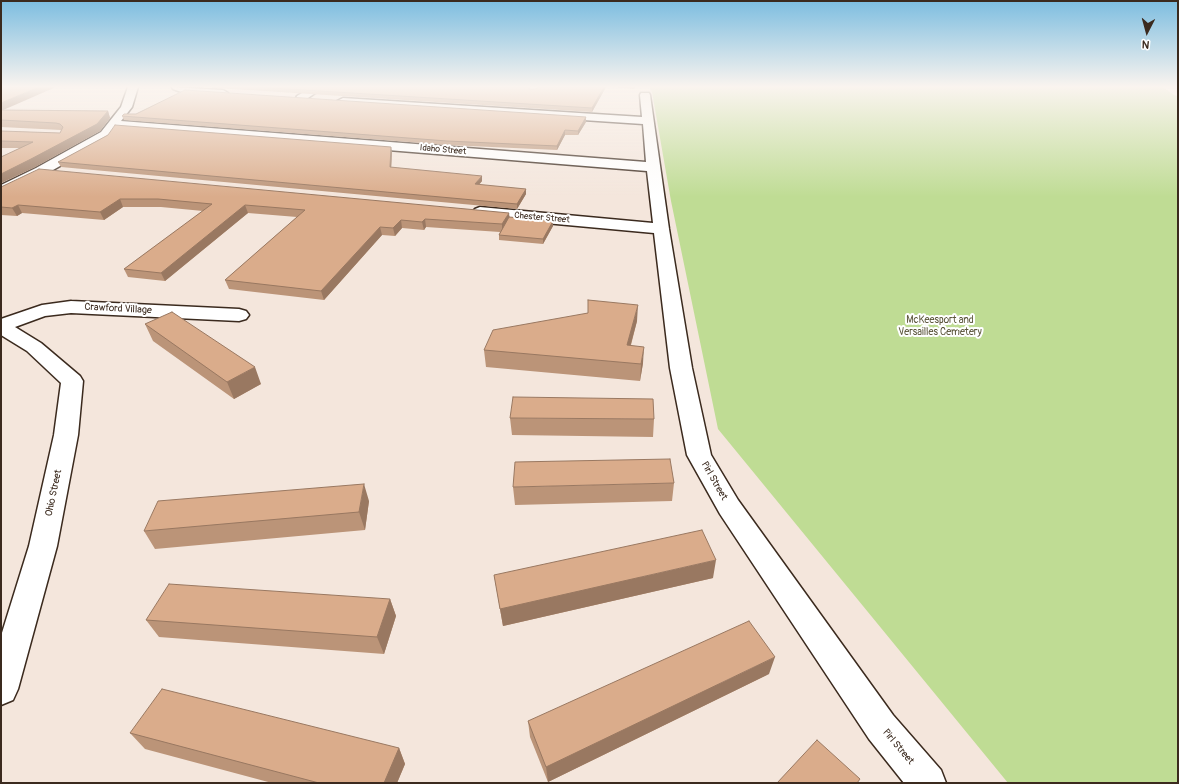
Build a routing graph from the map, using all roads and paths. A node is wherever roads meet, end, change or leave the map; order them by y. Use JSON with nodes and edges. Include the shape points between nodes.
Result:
{"nodes":[{"id":1,"x":113,"y":124,"type":"joint"},
{"id":2,"x":648,"y":124,"type":"edge"},
{"id":3,"x":654,"y":167,"type":"junction"},
{"id":4,"x":41,"y":172,"type":"junction"},
{"id":5,"x":65,"y":174,"type":"edge"},
{"id":6,"x":1,"y":191,"type":"edge"},
{"id":7,"x":470,"y":211,"type":"edge"},
{"id":8,"x":660,"y":229,"type":"junction"},
{"id":9,"x":239,"y":315,"type":"dead end"},
{"id":10,"x":1,"y":326,"type":"edge"},
{"id":11,"x":1,"y":689,"type":"edge"},
{"id":12,"x":928,"y":783,"type":"edge"}],
"edges":[{"from":1,"to":3,"type":"street","name":"Idaho Street"},
{"from":1,"to":4,"type":"street","via":[[105,135]]},
{"from":2,"to":3,"type":"street","name":"Pirl Street"},
{"from":3,"to":8,"type":"street","name":"Pirl Street"},
{"from":4,"to":5,"type":"street"},
{"from":4,"to":6,"type":"street"},
{"from":7,"to":8,"type":"street","name":"Chester Street"},
{"from":8,"to":12,"type":"street","name":"Pirl Street","via":[[680,368],[699,455],[729,506],[881,727]]},
{"from":9,"to":10,"type":"street","name":"Crawford Village","via":[[71,306],[42,311]]},
{"from":10,"to":11,"type":"street","name":"Ohio Street","via":[[34,347],[72,381],[66,435],[43,546]]}]}
